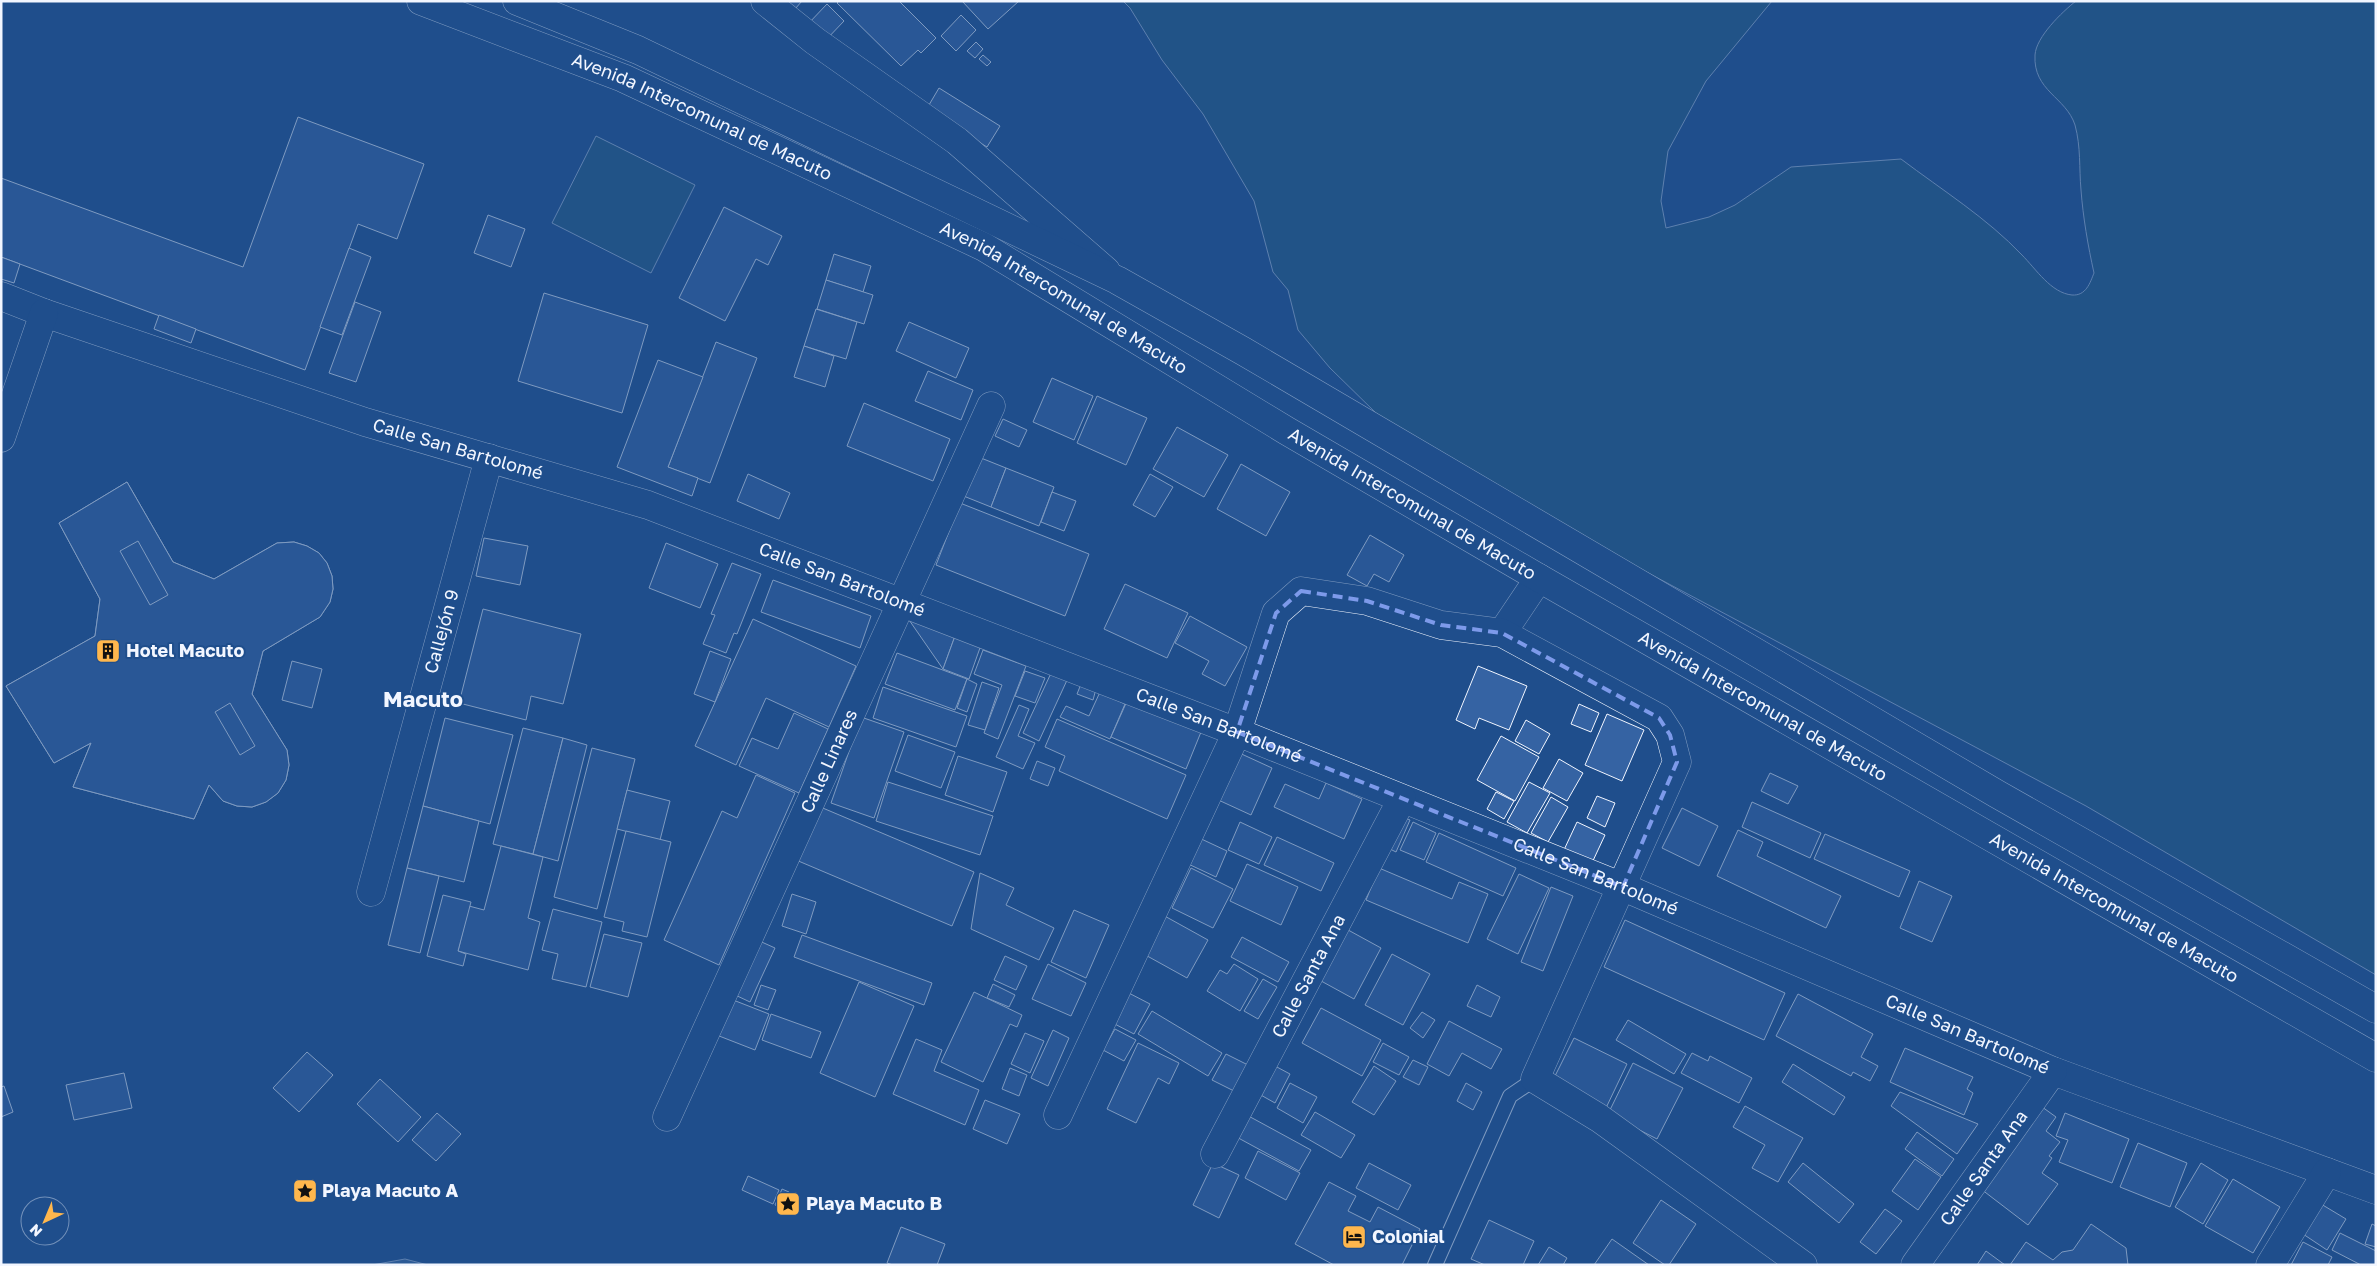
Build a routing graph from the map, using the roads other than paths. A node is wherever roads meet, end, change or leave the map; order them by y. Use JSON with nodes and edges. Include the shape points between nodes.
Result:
{"nodes":[{"id":1,"x":422,"y":1,"type":"edge"},
{"id":2,"x":517,"y":1,"type":"edge"},
{"id":3,"x":765,"y":1,"type":"edge"},
{"id":4,"x":1117,"y":280,"type":"junction"},
{"id":5,"x":1,"y":296,"type":"edge"},
{"id":6,"x":44,"y":313,"type":"junction"},
{"id":7,"x":991,"y":406,"type":"dead end"},
{"id":8,"x":1,"y":438,"type":"edge"},
{"id":9,"x":489,"y":458,"type":"junction"},
{"id":10,"x":1539,"y":578,"type":"junction"},
{"id":11,"x":901,"y":602,"type":"junction"},
{"id":12,"x":1502,"y":633,"type":"junction"},
{"id":13,"x":1237,"y":732,"type":"junction"},
{"id":14,"x":1402,"y":799,"type":"junction"},
{"id":15,"x":1623,"y":887,"type":"junction"},
{"id":16,"x":371,"y":892,"type":"dead end"},
{"id":17,"x":2376,"y":1010,"type":"edge"},
{"id":18,"x":2376,"y":1058,"type":"edge"},
{"id":19,"x":2053,"y":1071,"type":"junction"},
{"id":20,"x":1535,"y":1079,"type":"junction"},
{"id":21,"x":1058,"y":1115,"type":"dead end"},
{"id":22,"x":667,"y":1117,"type":"dead end"},
{"id":23,"x":1215,"y":1154,"type":"dead end"},
{"id":24,"x":2327,"y":1172,"type":"junction"},
{"id":25,"x":2376,"y":1190,"type":"edge"},
{"id":26,"x":1435,"y":1265,"type":"edge"},
{"id":27,"x":1803,"y":1265,"type":"edge"},
{"id":28,"x":1915,"y":1265,"type":"edge"},
{"id":29,"x":2270,"y":1265,"type":"edge"}],
"edges":[{"from":1,"to":10,"type":"street","name":"Avenida Intercomunal de Macuto","via":[[623,78],[984,247],[1287,431]]},
{"from":2,"to":4,"type":"street","name":"Avenida Intercomunal de Macuto","via":[[638,50]]},
{"from":3,"to":4,"type":"street","via":[[957,141]]},
{"from":4,"to":17,"type":"street","name":"Avenida Intercomunal de Macuto","via":[[1997,794]]},
{"from":5,"to":6,"type":"street","name":"Calle San Bartolomé"},
{"from":6,"to":8,"type":"street"},
{"from":6,"to":9,"type":"street","name":"Calle San Bartolomé","via":[[365,422]]},
{"from":7,"to":11,"type":"street","name":"Calle Linares"},
{"from":9,"to":11,"type":"street","name":"Calle San Bartolomé","via":[[648,506]]},
{"from":9,"to":16,"type":"street","name":"Callejón 9"},
{"from":10,"to":12,"type":"street"},
{"from":10,"to":18,"type":"street","name":"Avenida Intercomunal de Macuto"},
{"from":11,"to":13,"type":"street","name":"Calle San Bartolomé"},
{"from":11,"to":22,"type":"street","name":"Calle Linares"},
{"from":12,"to":13,"type":"street","via":[[1441,625],[1367,601],[1300,591],[1276,613]]},
{"from":12,"to":15,"type":"street","via":[[1659,718],[1670,735],[1677,762]]},
{"from":13,"to":14,"type":"street","name":"Calle San Bartolomé"},
{"from":13,"to":21,"type":"street"},
{"from":14,"to":15,"type":"street","name":"Calle San Bartolomé"},
{"from":14,"to":23,"type":"street","name":"Calle Santa Ana"},
{"from":15,"to":19,"type":"street","name":"Calle San Bartolomé"},
{"from":15,"to":20,"type":"street"},
{"from":19,"to":24,"type":"street","name":"Calle San Bartolomé"},
{"from":19,"to":28,"type":"street","name":"Calle Santa Ana"},
{"from":20,"to":26,"type":"lane","via":[[1510,1096]]},
{"from":20,"to":27,"type":"street","via":[[1599,1118]]},
{"from":24,"to":25,"type":"street","name":"Calle San Bartolomé"},
{"from":24,"to":29,"type":"street"}]}
